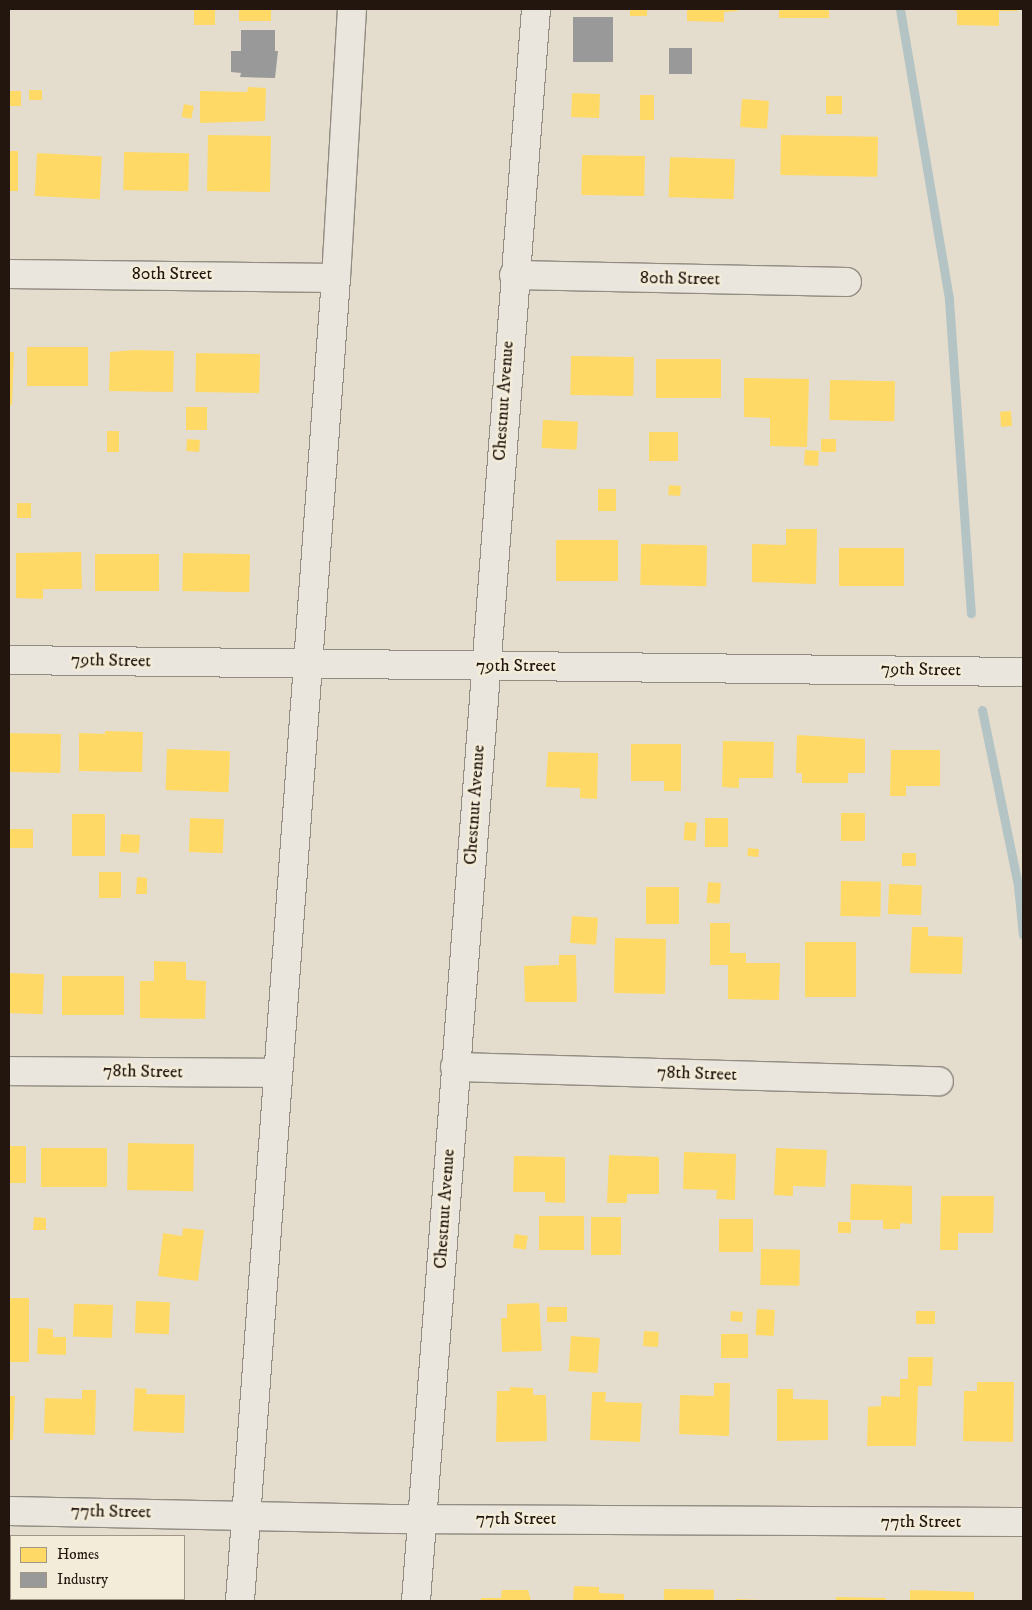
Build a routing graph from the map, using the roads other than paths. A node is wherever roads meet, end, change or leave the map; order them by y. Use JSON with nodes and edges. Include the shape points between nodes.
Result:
{"nodes":[{"id":1,"x":352,"y":9,"type":"edge"},
{"id":2,"x":536,"y":9,"type":"edge"},
{"id":3,"x":9,"y":274,"type":"edge"},
{"id":4,"x":514,"y":275,"type":"junction"},
{"id":5,"x":336,"y":278,"type":"junction"},
{"id":6,"x":847,"y":282,"type":"dead end"},
{"id":7,"x":9,"y":660,"type":"edge"},
{"id":8,"x":309,"y":663,"type":"junction"},
{"id":9,"x":485,"y":665,"type":"junction"},
{"id":10,"x":1023,"y":672,"type":"edge"},
{"id":11,"x":456,"y":1067,"type":"junction"},
{"id":12,"x":9,"y":1071,"type":"edge"},
{"id":13,"x":278,"y":1073,"type":"junction"},
{"id":14,"x":939,"y":1080,"type":"dead end"},
{"id":15,"x":9,"y":1511,"type":"edge"},
{"id":16,"x":246,"y":1515,"type":"junction"},
{"id":17,"x":422,"y":1519,"type":"junction"},
{"id":18,"x":1023,"y":1522,"type":"edge"},
{"id":19,"x":240,"y":1601,"type":"edge"},
{"id":20,"x":416,"y":1601,"type":"edge"}],
"edges":[{"from":1,"to":5,"type":"street"},
{"from":2,"to":4,"type":"street","name":"Chestnut Avenue"},
{"from":3,"to":5,"type":"street","name":"80th Street"},
{"from":4,"to":6,"type":"street","name":"80th Street"},
{"from":4,"to":9,"type":"street","name":"Chestnut Avenue"},
{"from":5,"to":8,"type":"street"},
{"from":7,"to":8,"type":"street","name":"79th Street"},
{"from":8,"to":9,"type":"street","name":"79th Street"},
{"from":8,"to":13,"type":"street"},
{"from":9,"to":10,"type":"street","name":"79th Street"},
{"from":9,"to":11,"type":"street","name":"Chestnut Avenue"},
{"from":11,"to":14,"type":"street","name":"78th Street"},
{"from":11,"to":17,"type":"street","name":"Chestnut Avenue"},
{"from":12,"to":13,"type":"street","name":"78th Street"},
{"from":13,"to":16,"type":"street"},
{"from":15,"to":16,"type":"street","name":"77th Street"},
{"from":16,"to":17,"type":"street","name":"77th Street"},
{"from":16,"to":19,"type":"street"},
{"from":17,"to":18,"type":"street","name":"77th Street"},
{"from":17,"to":20,"type":"street","name":"Chestnut Avenue"}]}
